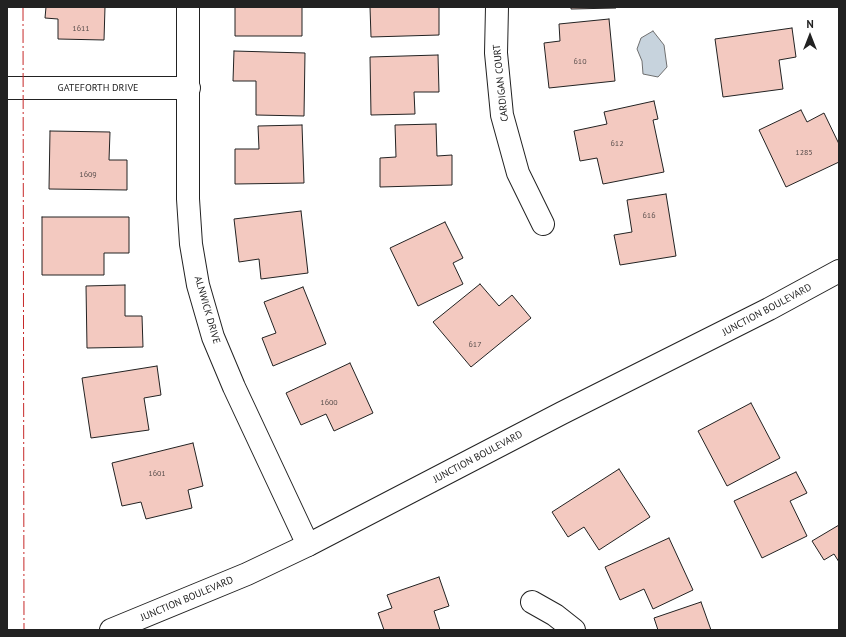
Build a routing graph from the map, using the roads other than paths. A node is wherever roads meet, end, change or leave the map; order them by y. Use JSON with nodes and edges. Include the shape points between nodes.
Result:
{"nodes":[{"id":1,"x":188,"y":7,"type":"edge"},
{"id":2,"x":496,"y":7,"type":"edge"},
{"id":3,"x":7,"y":88,"type":"edge"},
{"id":4,"x":189,"y":88,"type":"junction"},
{"id":5,"x":543,"y":224,"type":"dead end"},
{"id":6,"x":839,"y":271,"type":"edge"},
{"id":7,"x":308,"y":545,"type":"junction"},
{"id":8,"x":532,"y":602,"type":"dead end"},
{"id":9,"x":111,"y":630,"type":"edge"},
{"id":10,"x":574,"y":630,"type":"edge"}],
"edges":[{"from":1,"to":4,"type":"street","name":"ALNWICK DRIVE"},
{"from":2,"to":5,"type":"street","name":"CARDIGAN COURT","via":[[496,52],[502,115],[518,173]]},
{"from":3,"to":4,"type":"street","name":"GATEFORTH DRIVE"},
{"from":4,"to":7,"type":"street","name":"ALNWICK DRIVE","via":[[188,200],[191,244],[198,285],[213,337],[234,387]]},
{"from":6,"to":7,"type":"street","name":"JUNCTION BOULEVARD"},
{"from":7,"to":9,"type":"street","name":"JUNCTION BOULEVARD","via":[[247,574]]},
{"from":8,"to":10,"type":"street"}]}
